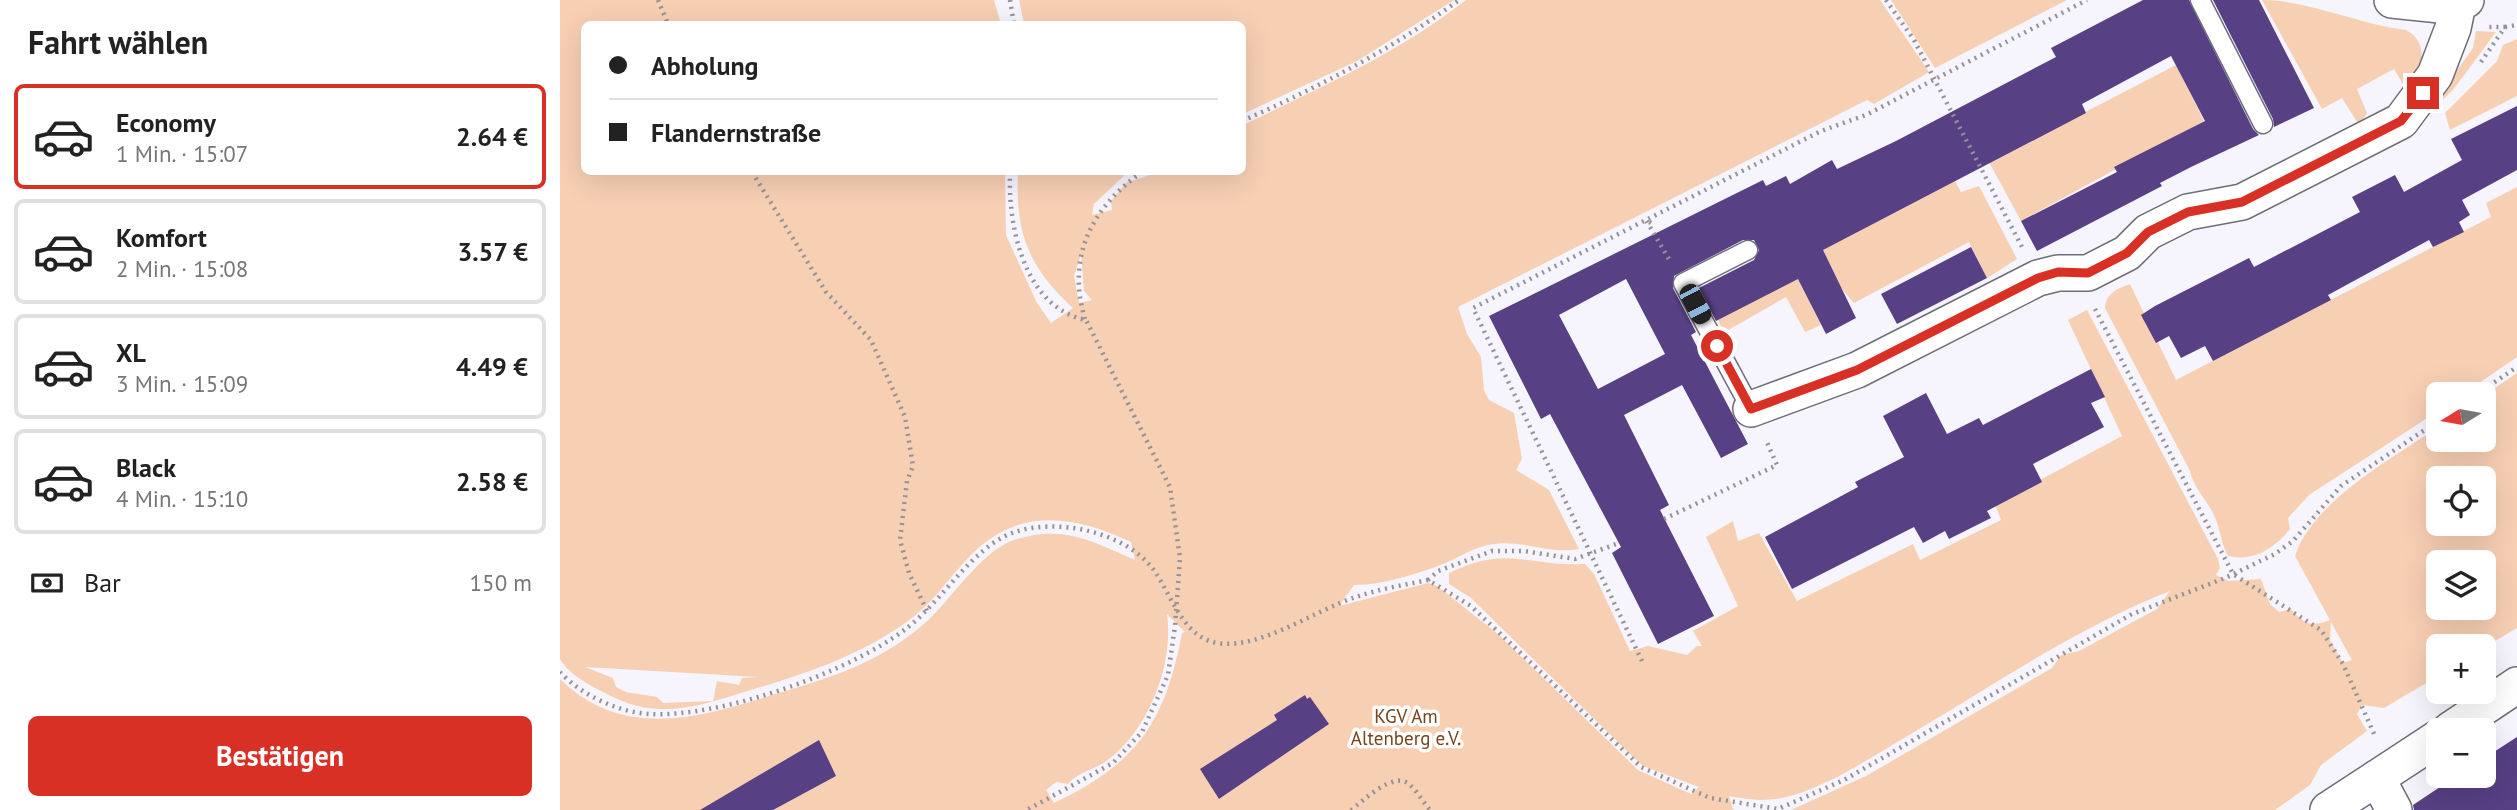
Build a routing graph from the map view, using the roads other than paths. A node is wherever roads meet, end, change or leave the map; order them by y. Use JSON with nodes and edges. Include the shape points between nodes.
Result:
{"nodes":[{"id":1,"x":2200,"y":0,"type":"edge"},
{"id":2,"x":2392,"y":0,"type":"edge"},
{"id":3,"x":2462,"y":2,"type":"edge"},
{"id":4,"x":2263,"y":124,"type":"dead end"},
{"id":5,"x":1748,"y":250,"type":"dead end"},
{"id":6,"x":1751,"y":409,"type":"joint"},
{"id":7,"x":2517,"y":685,"type":"edge"},
{"id":8,"x":2468,"y":718,"type":"edge"},
{"id":9,"x":2426,"y":746,"type":"edge"},
{"id":10,"x":2377,"y":778,"type":"junction"},
{"id":11,"x":2328,"y":810,"type":"edge"},
{"id":12,"x":2394,"y":810,"type":"edge"}],
"edges":[{"from":1,"to":4,"type":"lane"},
{"from":2,"to":3,"type":"street"},
{"from":3,"to":6,"type":"street","via":[[2435,75],[2401,121],[2242,202],[2188,212],[2148,232],[2127,253],[2088,273],[2058,272],[2038,278],[1857,370]]},
{"from":5,"to":6,"type":"lane","via":[[1684,283]]},
{"from":7,"to":8,"type":"street"},
{"from":9,"to":10,"type":"street"},
{"from":10,"to":11,"type":"street"},
{"from":10,"to":12,"type":"street"}]}
